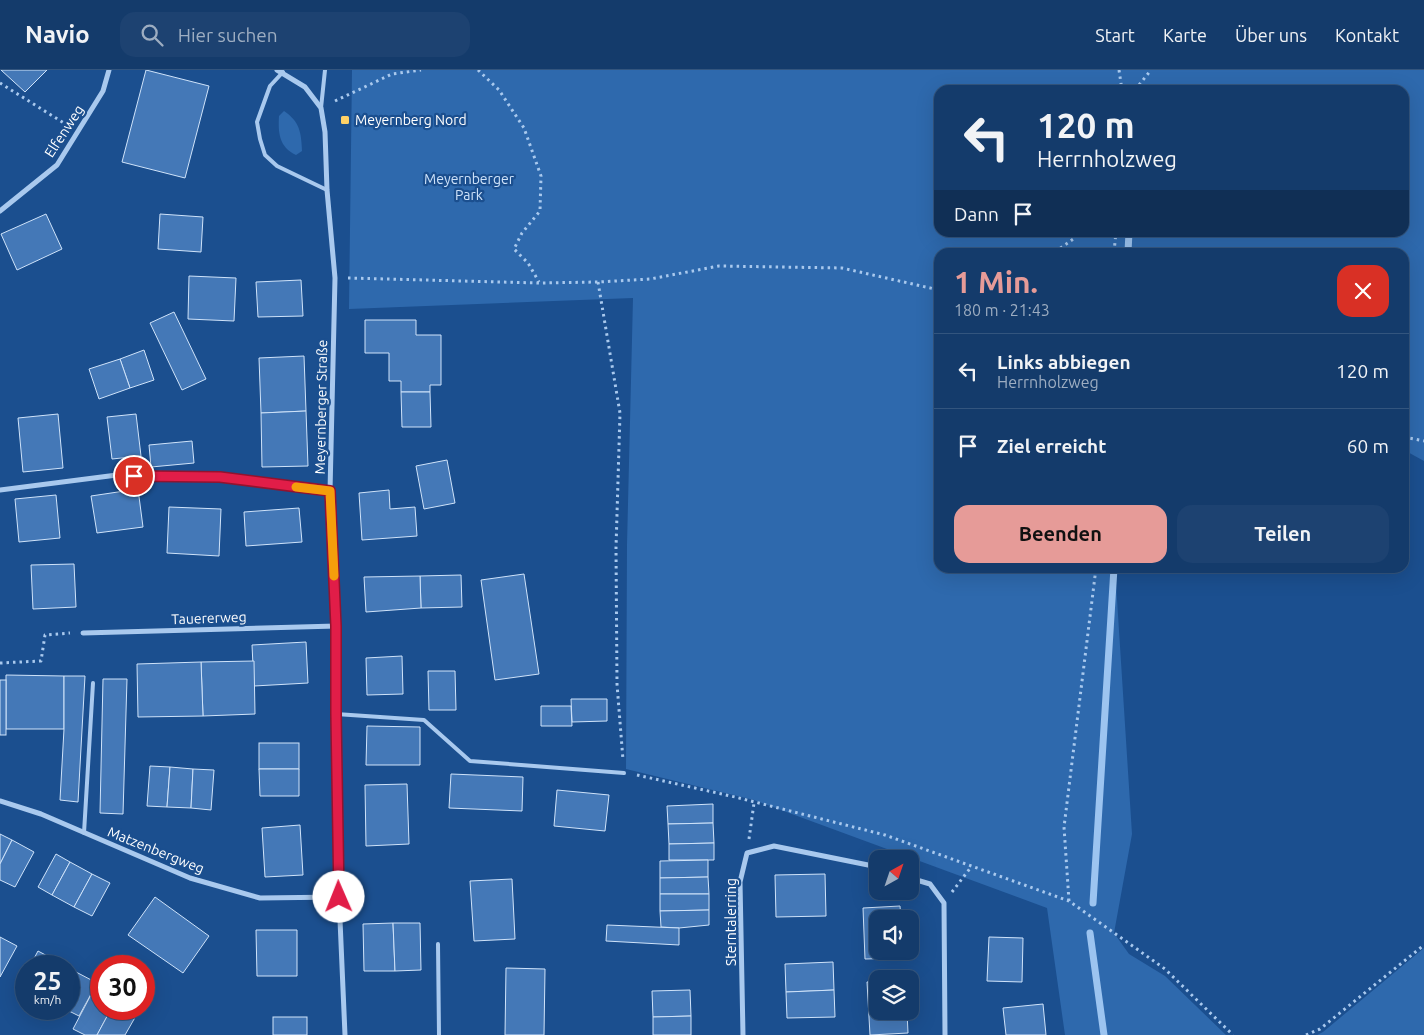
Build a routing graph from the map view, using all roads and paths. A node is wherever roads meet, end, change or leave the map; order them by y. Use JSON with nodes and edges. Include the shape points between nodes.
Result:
{"nodes":[{"id":1,"x":109,"y":70,"type":"edge"},
{"id":2,"x":325,"y":70,"type":"edge"},
{"id":3,"x":421,"y":70,"type":"edge"},
{"id":4,"x":478,"y":70,"type":"edge"},
{"id":5,"x":1119,"y":70,"type":"edge"},
{"id":6,"x":1151,"y":70,"type":"edge"},
{"id":7,"x":280,"y":71,"type":"edge"},
{"id":8,"x":0,"y":83,"type":"edge"},
{"id":9,"x":1121,"y":85,"type":"edge"},
{"id":10,"x":1139,"y":85,"type":"edge"},
{"id":11,"x":320,"y":108,"type":"junction"},
{"id":12,"x":78,"y":131,"type":"junction"},
{"id":13,"x":327,"y":190,"type":"junction"},
{"id":14,"x":0,"y":211,"type":"edge"},
{"id":15,"x":1076,"y":237,"type":"edge"},
{"id":16,"x":1061,"y":248,"type":"edge"},
{"id":17,"x":335,"y":278,"type":"junction"},
{"id":18,"x":598,"y":282,"type":"junction"},
{"id":19,"x":539,"y":283,"type":"junction"},
{"id":20,"x":934,"y":289,"type":"edge"},
{"id":21,"x":1409,"y":438,"type":"edge"},
{"id":22,"x":1424,"y":441,"type":"edge"},
{"id":23,"x":0,"y":490,"type":"edge"},
{"id":24,"x":330,"y":491,"type":"junction"},
{"id":25,"x":1095,"y":573,"type":"edge"},
{"id":26,"x":336,"y":626,"type":"junction"},
{"id":27,"x":83,"y":633,"type":"joint"},
{"id":28,"x":0,"y":663,"type":"edge"},
{"id":29,"x":93,"y":683,"type":"dead end"},
{"id":30,"x":336,"y":714,"type":"junction"},
{"id":31,"x":624,"y":772,"type":"junction"},
{"id":32,"x":0,"y":801,"type":"edge"},
{"id":33,"x":754,"y":803,"type":"junction"},
{"id":34,"x":84,"y":833,"type":"junction"},
{"id":35,"x":747,"y":853,"type":"junction"},
{"id":36,"x":869,"y":865,"type":"edge"},
{"id":37,"x":972,"y":866,"type":"junction"},
{"id":38,"x":919,"y":881,"type":"edge"},
{"id":39,"x":339,"y":897,"type":"junction"},
{"id":40,"x":1069,"y":901,"type":"junction"},
{"id":41,"x":944,"y":903,"type":"junction"},
{"id":42,"x":438,"y":944,"type":"dead end"},
{"id":43,"x":1424,"y":945,"type":"edge"},
{"id":44,"x":345,"y":1035,"type":"edge"},
{"id":45,"x":439,"y":1035,"type":"edge"},
{"id":46,"x":743,"y":1035,"type":"edge"},
{"id":47,"x":945,"y":1035,"type":"edge"},
{"id":48,"x":1233,"y":1035,"type":"edge"},
{"id":49,"x":1306,"y":1035,"type":"edge"}],
"edges":[{"from":1,"to":12,"type":"street","name":"Elfenweg","via":[[103,91]]},
{"from":2,"to":11,"type":"lane"},
{"from":3,"to":11,"type":"path","via":[[392,74]]},
{"from":4,"to":19,"type":"path","via":[[498,90],[524,128],[541,176],[540,211],[514,249],[528,263]]},
{"from":5,"to":9,"type":"path"},
{"from":6,"to":10,"type":"path"},
{"from":7,"to":11,"type":"street","name":"Meyernberger Straße","via":[[305,87]]},
{"from":7,"to":13,"type":"lane","via":[[270,86],[258,122],[265,155],[277,166]]},
{"from":8,"to":12,"type":"path"},
{"from":11,"to":13,"type":"street","name":"Meyernberger Straße","via":[[325,132]]},
{"from":12,"to":14,"type":"street","name":"Elfenweg","via":[[57,165]]},
{"from":13,"to":17,"type":"street","name":"Meyernberger Straße"},
{"from":15,"to":16,"type":"path"},
{"from":17,"to":19,"type":"path"},
{"from":17,"to":24,"type":"street","name":"Meyernberger Straße"},
{"from":18,"to":19,"type":"path"},
{"from":18,"to":20,"type":"path","via":[[650,279],[719,266],[842,268]]},
{"from":18,"to":31,"type":"path","via":[[620,413],[616,548],[617,684]]},
{"from":21,"to":22,"type":"path"},
{"from":23,"to":24,"type":"street","via":[[117,475],[220,477]]},
{"from":24,"to":26,"type":"street","name":"Meyernberger Straße"},
{"from":25,"to":40,"type":"path","via":[[1064,827]]},
{"from":26,"to":27,"type":"street","name":"Tauererweg"},
{"from":26,"to":30,"type":"street","name":"Meyernberger Straße"},
{"from":27,"to":28,"type":"path","via":[[45,634],[41,660]]},
{"from":29,"to":34,"type":"lane"},
{"from":30,"to":31,"type":"lane","via":[[424,720],[470,761]]},
{"from":30,"to":39,"type":"street","name":"Meyernberger Straße"},
{"from":31,"to":33,"type":"path"},
{"from":32,"to":34,"type":"street","name":"Matzenbergweg"},
{"from":33,"to":35,"type":"path"},
{"from":33,"to":37,"type":"path","via":[[885,835]]},
{"from":34,"to":39,"type":"street","name":"Matzenbergweg","via":[[190,878],[260,898]]},
{"from":35,"to":36,"type":"street","via":[[774,846]]},
{"from":35,"to":46,"type":"street","name":"Sterntalerring","via":[[740,882]]},
{"from":37,"to":40,"type":"path"},
{"from":37,"to":41,"type":"path"},
{"from":38,"to":41,"type":"street","via":[[930,884]]},
{"from":39,"to":44,"type":"street","name":"Meyernberger Straße"},
{"from":40,"to":48,"type":"path","via":[[1164,969]]},
{"from":41,"to":47,"type":"street"},
{"from":42,"to":45,"type":"lane"},
{"from":43,"to":49,"type":"path","via":[[1320,1029]]}]}
